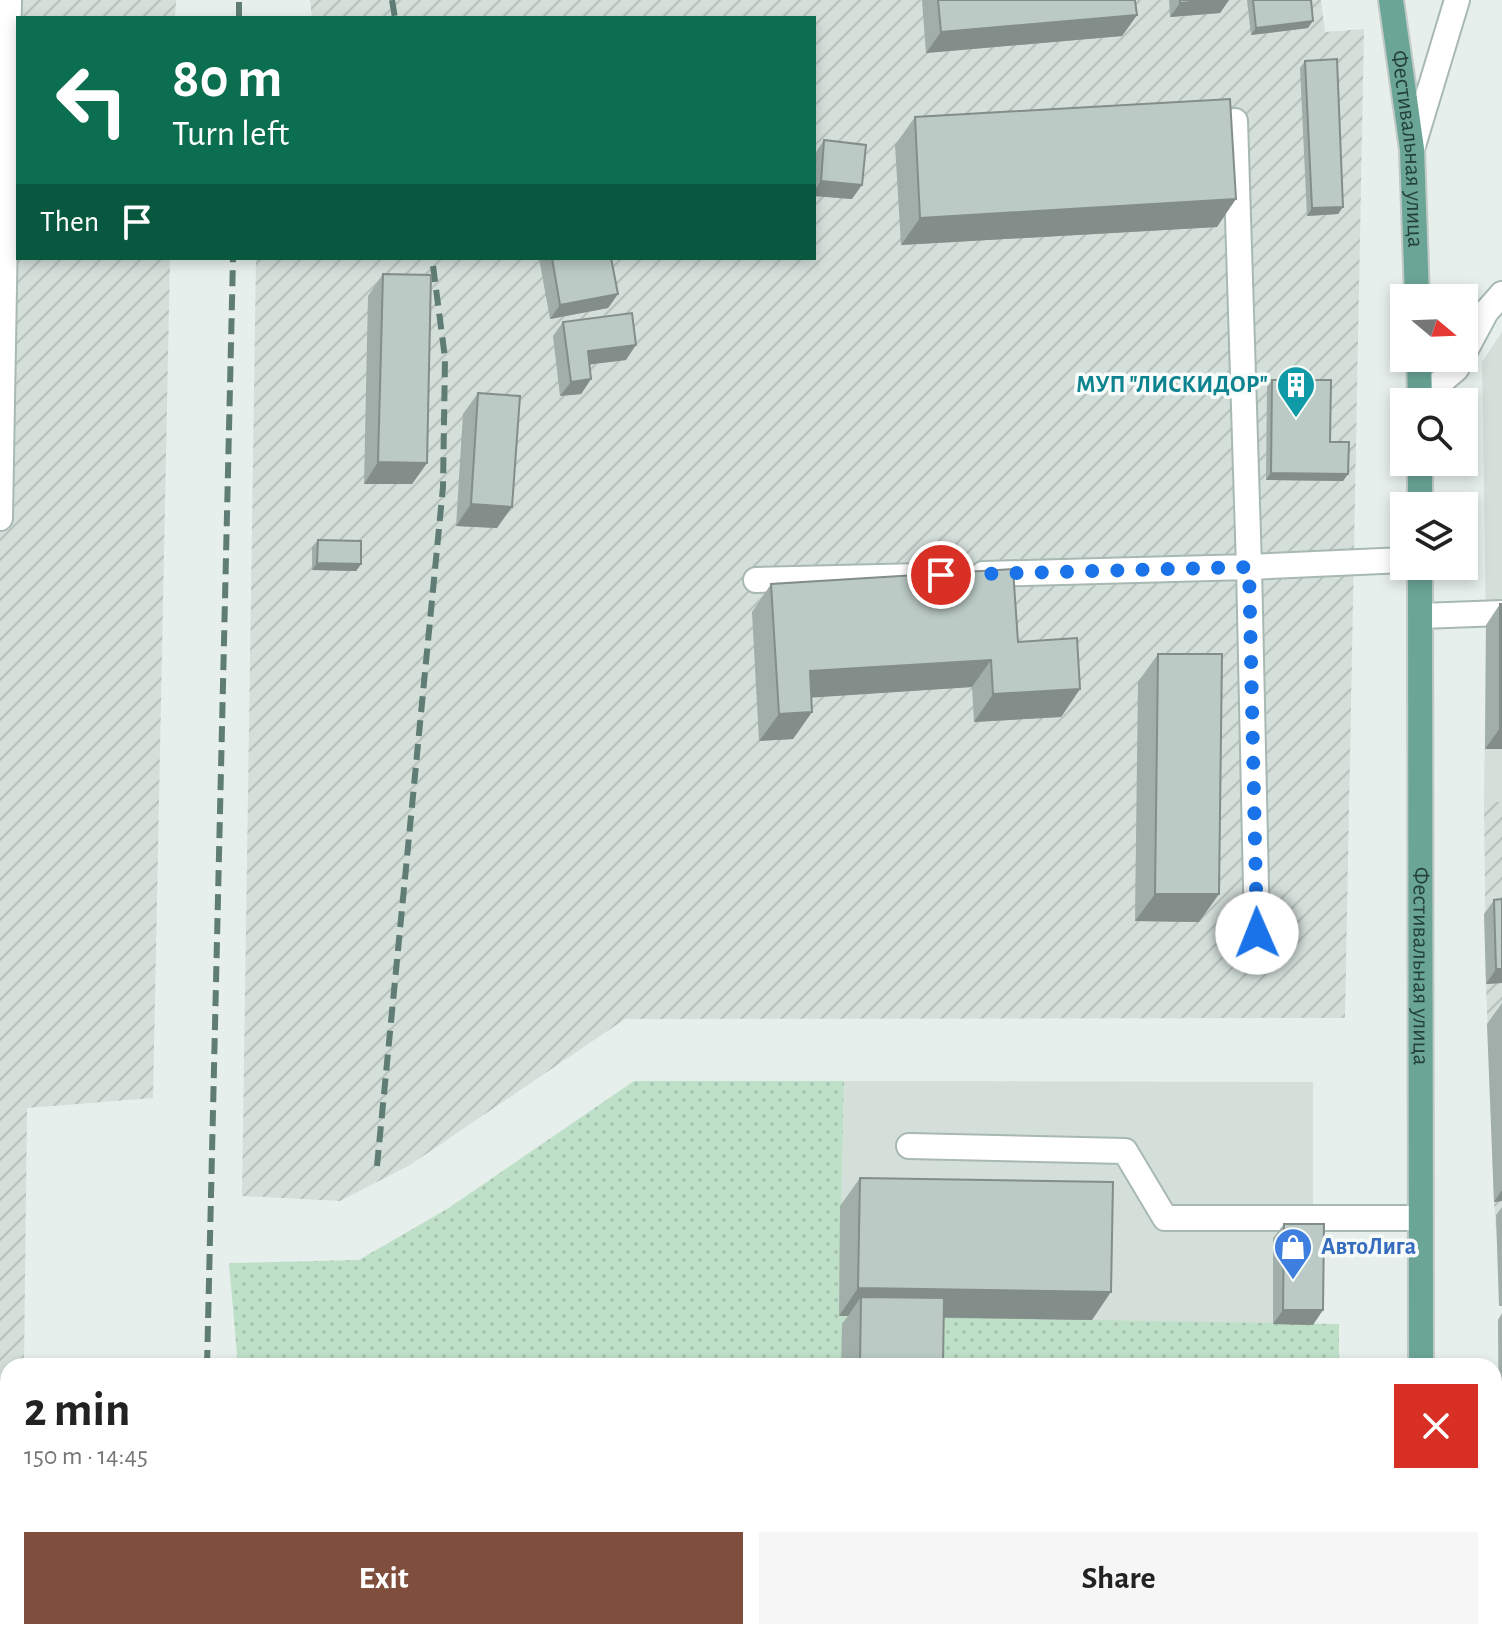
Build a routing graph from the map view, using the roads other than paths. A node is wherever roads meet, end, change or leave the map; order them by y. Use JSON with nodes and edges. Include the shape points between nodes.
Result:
{"nodes":[{"id":1,"x":9,"y":0,"type":"edge"},
{"id":2,"x":1391,"y":0,"type":"edge"},
{"id":3,"x":1457,"y":0,"type":"edge"},
{"id":4,"x":4,"y":48,"type":"edge"},
{"id":5,"x":1235,"y":121,"type":"edge"},
{"id":6,"x":1412,"y":149,"type":"junction"},
{"id":7,"x":1417,"y":284,"type":"edge"},
{"id":8,"x":1502,"y":294,"type":"edge"},
{"id":9,"x":1478,"y":327,"type":"edge"},
{"id":10,"x":1453,"y":372,"type":"edge"},
{"id":11,"x":1435,"y":388,"type":"edge"},
{"id":12,"x":0,"y":518,"type":"edge"},
{"id":13,"x":1390,"y":561,"type":"edge"},
{"id":14,"x":1249,"y":567,"type":"junction"},
{"id":15,"x":756,"y":580,"type":"dead end"},
{"id":16,"x":1420,"y":580,"type":"edge"},
{"id":17,"x":1502,"y":613,"type":"edge"},
{"id":18,"x":1421,"y":616,"type":"junction"},
{"id":19,"x":1257,"y":933,"type":"dead end"},
{"id":20,"x":909,"y":1146,"type":"dead end"},
{"id":21,"x":1419,"y":1218,"type":"junction"},
{"id":22,"x":1421,"y":1358,"type":"edge"}],
"edges":[{"from":1,"to":4,"type":"street"},
{"from":2,"to":6,"type":"main road","name":"Фестивальная улица"},
{"from":3,"to":6,"type":"street"},
{"from":4,"to":12,"type":"street"},
{"from":5,"to":14,"type":"street"},
{"from":6,"to":7,"type":"main road","name":"Фестивальная улица"},
{"from":8,"to":9,"type":"street"},
{"from":10,"to":11,"type":"street"},
{"from":13,"to":14,"type":"street"},
{"from":14,"to":15,"type":"street"},
{"from":14,"to":19,"type":"street"},
{"from":16,"to":18,"type":"main road","name":"Фестивальная улица"},
{"from":17,"to":18,"type":"street"},
{"from":18,"to":21,"type":"main road","name":"Фестивальная улица"},
{"from":20,"to":21,"type":"street","via":[[1125,1151],[1165,1218]]},
{"from":21,"to":22,"type":"main road","name":"Фестивальная улица"}]}
